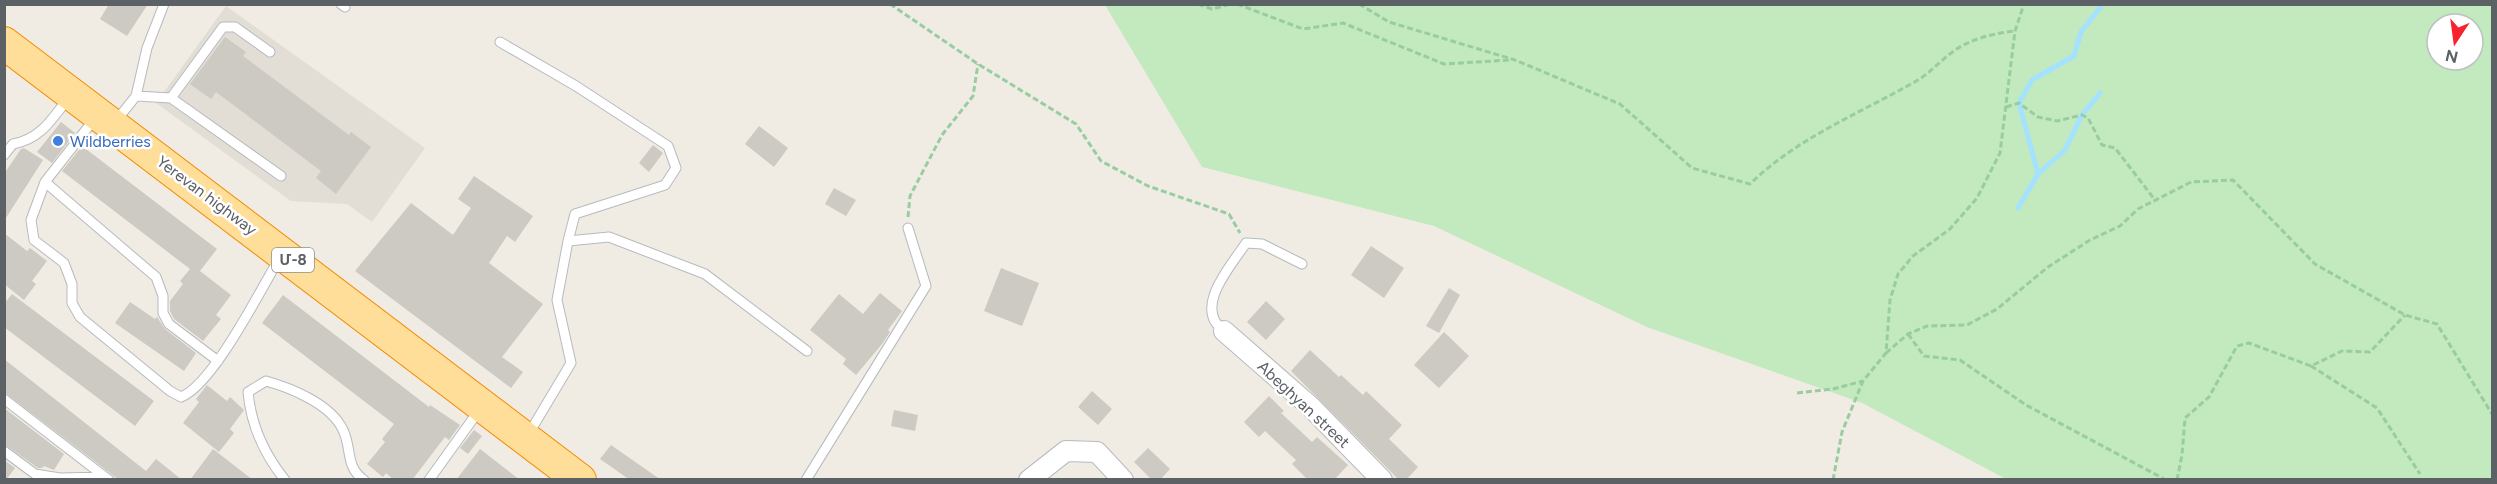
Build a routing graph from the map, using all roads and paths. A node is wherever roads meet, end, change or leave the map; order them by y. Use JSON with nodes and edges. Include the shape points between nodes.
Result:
{"nodes":[{"id":1,"x":164,"y":4,"type":"edge"},
{"id":2,"x":890,"y":4,"type":"edge"},
{"id":3,"x":1198,"y":4,"type":"edge"},
{"id":4,"x":1231,"y":4,"type":"edge"},
{"id":5,"x":1237,"y":4,"type":"edge"},
{"id":6,"x":1359,"y":4,"type":"edge"},
{"id":7,"x":2024,"y":4,"type":"edge"},
{"id":8,"x":2015,"y":31,"type":"junction"},
{"id":9,"x":500,"y":42,"type":"dead end"},
{"id":10,"x":4,"y":43,"type":"edge"},
{"id":11,"x":270,"y":52,"type":"dead end"},
{"id":12,"x":1515,"y":60,"type":"junction"},
{"id":13,"x":978,"y":64,"type":"junction"},
{"id":14,"x":72,"y":93,"type":"junction"},
{"id":15,"x":136,"y":96,"type":"junction"},
{"id":16,"x":171,"y":98,"type":"junction"},
{"id":17,"x":2006,"y":107,"type":"junction"},
{"id":18,"x":107,"y":118,"type":"junction"},
{"id":19,"x":4,"y":155,"type":"edge"},
{"id":20,"x":281,"y":176,"type":"dead end"},
{"id":21,"x":45,"y":182,"type":"junction"},
{"id":22,"x":2155,"y":200,"type":"junction"},
{"id":23,"x":908,"y":228,"type":"joint"},
{"id":24,"x":568,"y":241,"type":"junction"},
{"id":25,"x":1246,"y":243,"type":"junction"},
{"id":26,"x":282,"y":252,"type":"junction"},
{"id":27,"x":1302,"y":264,"type":"dead end"},
{"id":28,"x":2405,"y":315,"type":"junction"},
{"id":29,"x":1224,"y":331,"type":"joint"},
{"id":30,"x":1908,"y":334,"type":"junction"},
{"id":31,"x":807,"y":351,"type":"dead end"},
{"id":32,"x":1886,"y":352,"type":"junction"},
{"id":33,"x":218,"y":361,"type":"junction"},
{"id":34,"x":2311,"y":366,"type":"junction"},
{"id":35,"x":1863,"y":381,"type":"junction"},
{"id":36,"x":1797,"y":393,"type":"dead end"},
{"id":37,"x":4,"y":399,"type":"edge"},
{"id":38,"x":483,"y":405,"type":"junction"},
{"id":39,"x":2493,"y":414,"type":"edge"},
{"id":40,"x":526,"y":437,"type":"junction"},
{"id":41,"x":4,"y":451,"type":"edge"},
{"id":42,"x":2420,"y":474,"type":"dead end"},
{"id":43,"x":106,"y":478,"type":"edge"},
{"id":44,"x":434,"y":478,"type":"edge"},
{"id":45,"x":285,"y":480,"type":"edge"},
{"id":46,"x":364,"y":480,"type":"edge"},
{"id":47,"x":580,"y":480,"type":"edge"},
{"id":48,"x":806,"y":480,"type":"edge"},
{"id":49,"x":1029,"y":480,"type":"edge"},
{"id":50,"x":1123,"y":480,"type":"edge"},
{"id":51,"x":1382,"y":480,"type":"edge"},
{"id":52,"x":1833,"y":480,"type":"edge"},
{"id":53,"x":2166,"y":480,"type":"edge"},
{"id":54,"x":2177,"y":480,"type":"edge"}],
"edges":[{"from":1,"to":15,"type":"lane","via":[[147,48]]},
{"from":2,"to":13,"type":"path"},
{"from":3,"to":4,"type":"path","via":[[1212,9]]},
{"from":5,"to":12,"type":"path","via":[[1303,29],[1343,23],[1444,64]]},
{"from":6,"to":12,"type":"path","via":[[1389,22]]},
{"from":7,"to":8,"type":"path"},
{"from":8,"to":12,"type":"path","via":[[1997,33],[1956,49],[1921,79],[1819,133],[1765,169],[1750,184],[1692,168],[1620,104]]},
{"from":8,"to":17,"type":"path"},
{"from":9,"to":24,"type":"lane","via":[[668,146],[676,168],[665,185],[575,214]]},
{"from":10,"to":14,"type":"highway","name":"Yerevan highway","number":"Մ-8"},
{"from":11,"to":16,"type":"lane","via":[[235,27],[223,27]]},
{"from":13,"to":23,"type":"path","via":[[973,96],[942,135],[910,196]]},
{"from":13,"to":25,"type":"path","via":[[1077,124],[1101,161],[1148,186],[1229,214]]},
{"from":14,"to":18,"type":"highway","name":"Yerevan highway","number":"Մ-8"},
{"from":14,"to":19,"type":"lane","via":[[42,132],[13,144]]},
{"from":15,"to":16,"type":"lane"},
{"from":15,"to":18,"type":"lane"},
{"from":16,"to":20,"type":"lane"},
{"from":17,"to":22,"type":"path","via":[[2019,103],[2038,117],[2056,121],[2082,115],[2088,118],[2102,145],[2115,148]]},
{"from":17,"to":32,"type":"path","via":[[2001,153],[1977,198],[1950,229],[1913,256],[1898,274],[1890,300]]},
{"from":18,"to":21,"type":"lane"},
{"from":18,"to":26,"type":"highway","name":"Yerevan highway","number":"Մ-8"},
{"from":21,"to":33,"type":"lane","via":[[156,277],[169,324]]},
{"from":21,"to":33,"type":"lane","via":[[32,220],[34,240],[64,263],[72,284],[72,303],[80,317],[181,397]]},
{"from":22,"to":28,"type":"path","via":[[2191,182],[2233,180],[2315,264]]},
{"from":22,"to":30,"type":"path","via":[[2120,226],[2048,267],[1997,309],[1967,325],[1927,326]]},
{"from":23,"to":48,"type":"lane","via":[[926,286]]},
{"from":24,"to":31,"type":"lane","via":[[609,237],[705,274]]},
{"from":24,"to":40,"type":"lane","via":[[557,300],[571,363]]},
{"from":25,"to":27,"type":"lane","via":[[1262,244]]},
{"from":25,"to":29,"type":"lane","via":[[1215,292],[1210,309],[1215,324]]},
{"from":26,"to":33,"type":"lane"},
{"from":26,"to":38,"type":"highway","name":"Yerevan highway","number":"Մ-8"},
{"from":28,"to":34,"type":"path","via":[[2370,352],[2342,351]]},
{"from":28,"to":39,"type":"path","via":[[2437,324]]},
{"from":29,"to":51,"type":"street","name":"Abeghyan street","via":[[1311,407]]},
{"from":30,"to":32,"type":"path"},
{"from":30,"to":53,"type":"path","via":[[1923,356],[1960,360],[2026,405]]},
{"from":32,"to":35,"type":"path"},
{"from":34,"to":42,"type":"path","via":[[2377,408]]},
{"from":34,"to":54,"type":"path","via":[[2249,343],[2237,346],[2209,397],[2185,418]]},
{"from":35,"to":36,"type":"path"},
{"from":35,"to":52,"type":"path","via":[[1842,432]]},
{"from":37,"to":43,"type":"lane"},
{"from":38,"to":40,"type":"highway","name":"Yerevan highway","number":"Մ-8"},
{"from":38,"to":44,"type":"lane"},
{"from":40,"to":47,"type":"highway","name":"Yerevan highway","number":"Մ-8"},
{"from":41,"to":43,"type":"lane","via":[[35,474]]},
{"from":45,"to":46,"type":"lane","via":[[266,454],[250,414],[248,392],[266,381],[291,388],[323,407],[343,430],[355,474]]},
{"from":49,"to":50,"type":"street","via":[[1066,451],[1097,452]]}]}
